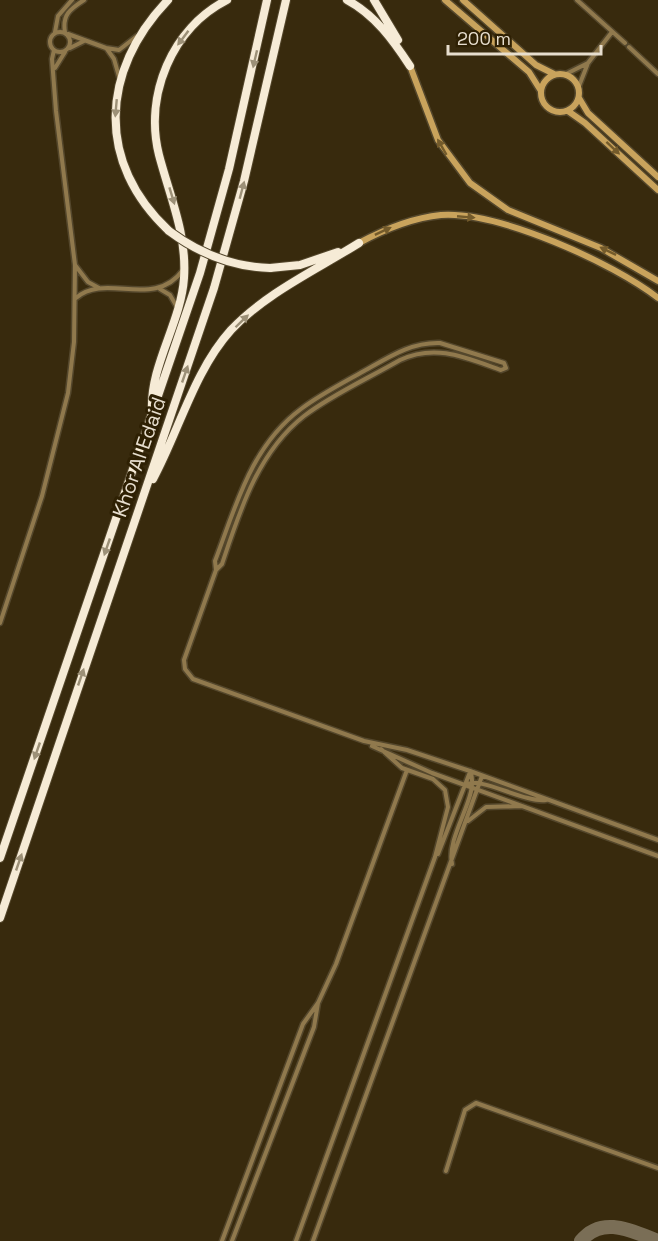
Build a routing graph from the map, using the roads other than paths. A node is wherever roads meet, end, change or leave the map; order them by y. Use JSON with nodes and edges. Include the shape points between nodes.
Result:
{"nodes":[{"id":1,"x":72,"y":0,"type":"edge"},
{"id":2,"x":84,"y":0,"type":"edge"},
{"id":3,"x":168,"y":0,"type":"edge"},
{"id":4,"x":227,"y":0,"type":"edge"},
{"id":5,"x":267,"y":0,"type":"edge"},
{"id":6,"x":286,"y":0,"type":"edge"},
{"id":7,"x":347,"y":0,"type":"edge"},
{"id":8,"x":374,"y":0,"type":"edge"},
{"id":9,"x":445,"y":0,"type":"edge"},
{"id":10,"x":463,"y":0,"type":"edge"},
{"id":11,"x":577,"y":0,"type":"edge"},
{"id":12,"x":142,"y":32,"type":"junction"},
{"id":13,"x":612,"y":32,"type":"junction"},
{"id":14,"x":55,"y":33,"type":"junction"},
{"id":15,"x":67,"y":33,"type":"junction"},
{"id":16,"x":85,"y":40,"type":"junction"},
{"id":17,"x":625,"y":44,"type":"dead end"},
{"id":18,"x":629,"y":47,"type":"dead end"},
{"id":19,"x":106,"y":48,"type":"junction"},
{"id":20,"x":54,"y":50,"type":"junction"},
{"id":21,"x":67,"y":50,"type":"junction"},
{"id":22,"x":588,"y":63,"type":"junction"},
{"id":23,"x":410,"y":66,"type":"junction"},
{"id":24,"x":54,"y":72,"type":"junction"},
{"id":25,"x":555,"y":74,"type":"junction"},
{"id":26,"x":658,"y":74,"type":"edge"},
{"id":27,"x":566,"y":75,"type":"junction"},
{"id":28,"x":120,"y":83,"type":"junction"},
{"id":29,"x":579,"y":86,"type":"junction"},
{"id":30,"x":541,"y":91,"type":"junction"},
{"id":31,"x":579,"y":98,"type":"junction"},
{"id":32,"x":568,"y":111,"type":"junction"},
{"id":33,"x":658,"y":177,"type":"edge"},
{"id":34,"x":658,"y":190,"type":"edge"},
{"id":35,"x":359,"y":243,"type":"junction"},
{"id":36,"x":75,"y":265,"type":"junction"},
{"id":37,"x":185,"y":267,"type":"junction"},
{"id":38,"x":658,"y":281,"type":"edge"},
{"id":39,"x":160,"y":288,"type":"junction"},
{"id":40,"x":103,"y":290,"type":"junction"},
{"id":41,"x":76,"y":298,"type":"junction"},
{"id":42,"x":658,"y":298,"type":"edge"},
{"id":43,"x":178,"y":310,"type":"junction"},
{"id":44,"x":152,"y":416,"type":"junction"},
{"id":45,"x":142,"y":499,"type":"junction"},
{"id":46,"x":216,"y":570,"type":"junction"},
{"id":47,"x":0,"y":622,"type":"edge"},
{"id":48,"x":364,"y":741,"type":"junction"},
{"id":49,"x":381,"y":749,"type":"junction"},
{"id":50,"x":407,"y":770,"type":"junction"},
{"id":51,"x":470,"y":771,"type":"junction"},
{"id":52,"x":482,"y":776,"type":"junction"},
{"id":53,"x":473,"y":781,"type":"junction"},
{"id":54,"x":480,"y":783,"type":"junction"},
{"id":55,"x":465,"y":785,"type":"junction"},
{"id":56,"x":472,"y":787,"type":"junction"},
{"id":57,"x":478,"y":789,"type":"junction"},
{"id":58,"x":547,"y":800,"type":"junction"},
{"id":59,"x":522,"y":806,"type":"junction"},
{"id":60,"x":466,"y":824,"type":"junction"},
{"id":61,"x":658,"y":840,"type":"edge"},
{"id":62,"x":658,"y":856,"type":"edge"},
{"id":63,"x":435,"y":857,"type":"junction"},
{"id":64,"x":0,"y":858,"type":"edge"},
{"id":65,"x":452,"y":864,"type":"junction"},
{"id":66,"x":0,"y":918,"type":"edge"},
{"id":67,"x":318,"y":1003,"type":"junction"},
{"id":68,"x":658,"y":1168,"type":"edge"},
{"id":69,"x":446,"y":1171,"type":"dead end"},
{"id":70,"x":222,"y":1241,"type":"edge"},
{"id":71,"x":232,"y":1241,"type":"edge"},
{"id":72,"x":296,"y":1241,"type":"edge"},
{"id":73,"x":313,"y":1241,"type":"edge"}],
"edges":[{"from":1,"to":14,"type":"street","via":[[58,16]]},
{"from":2,"to":15,"type":"street","via":[[65,16]]},
{"from":3,"to":12,"type":"highway"},
{"from":4,"to":37,"type":"highway","one_way":true,"via":[[200,19],[181,40],[166,65],[158,93],[156,139],[182,230]]},
{"from":5,"to":44,"type":"highway","name":"Khor Al Edaid","one_way":true,"via":[[224,189]]},
{"from":45,"to":6,"type":"highway","name":"Khor Al Edaid","one_way":true,"via":[[214,288],[244,181]]},
{"from":7,"to":23,"type":"highway","via":[[386,32]]},
{"from":8,"to":23,"type":"highway"},
{"from":9,"to":30,"type":"main road","via":[[529,72]]},
{"from":10,"to":25,"type":"main road","via":[[536,65]]},
{"from":11,"to":13,"type":"street"},
{"from":12,"to":19,"type":"street","via":[[123,48]]},
{"from":12,"to":28,"type":"highway"},
{"from":13,"to":17,"type":"street"},
{"from":13,"to":22,"type":"street"},
{"from":14,"to":15,"type":"street"},
{"from":14,"to":20,"type":"street","via":[[50,40]]},
{"from":15,"to":16,"type":"street"},
{"from":15,"to":21,"type":"street","via":[[71,40]]},
{"from":16,"to":19,"type":"street"},
{"from":16,"to":21,"type":"street"},
{"from":18,"to":26,"type":"street"},
{"from":19,"to":28,"type":"street","via":[[114,59]]},
{"from":20,"to":21,"type":"street"},
{"from":20,"to":24,"type":"street"},
{"from":21,"to":24,"type":"street","via":[[57,61]]},
{"from":22,"to":27,"type":"street"},
{"from":22,"to":29,"type":"street"},
{"from":38,"to":23,"type":"main road","one_way":true,"via":[[601,248],[493,201],[458,171],[430,126]]},
{"from":24,"to":36,"type":"street"},
{"from":25,"to":27,"type":"main road"},
{"from":25,"to":30,"type":"main road","via":[[545,81]]},
{"from":27,"to":29,"type":"main road"},
{"from":28,"to":35,"type":"highway","one_way":true,"bridge":true,"via":[[115,131],[124,168],[142,201],[169,231],[192,247],[229,263],[270,268],[315,261]]},
{"from":29,"to":31,"type":"main road"},
{"from":30,"to":32,"type":"main road","via":[[550,110]]},
{"from":31,"to":32,"type":"main road"},
{"from":31,"to":33,"type":"main road","via":[[588,113]]},
{"from":32,"to":34,"type":"main road","one_way":true},
{"from":35,"to":42,"type":"main road","one_way":true,"via":[[408,221],[461,216],[506,225],[597,261]]},
{"from":45,"to":35,"type":"highway","one_way":true,"via":[[202,376],[230,331],[270,297]]},
{"from":36,"to":40,"type":"street","via":[[88,282]]},
{"from":36,"to":41,"type":"street"},
{"from":37,"to":39,"type":"street","via":[[171,284]]},
{"from":37,"to":43,"type":"highway"},
{"from":39,"to":40,"type":"street"},
{"from":39,"to":43,"type":"street","via":[[173,298]]},
{"from":40,"to":41,"type":"street","via":[[87,291]]},
{"from":41,"to":47,"type":"street","via":[[68,393],[37,513]]},
{"from":43,"to":44,"type":"highway","via":[[153,392]]},
{"from":44,"to":64,"type":"highway","name":"Khor Al Edaid","one_way":true},
{"from":66,"to":45,"type":"highway","name":"Khor Al Edaid","one_way":true},
{"from":46,"to":46,"type":"street","via":[[222,564],[262,465],[304,416],[417,353],[452,353],[501,370],[506,364],[455,345],[419,344],[302,408],[277,432],[250,470],[215,561]]},
{"from":46,"to":48,"type":"street","via":[[184,660],[190,676]]},
{"from":48,"to":49,"type":"street"},
{"from":48,"to":51,"type":"street"},
{"from":49,"to":50,"type":"street"},
{"from":49,"to":55,"type":"street"},
{"from":50,"to":63,"type":"street","via":[[433,779],[447,795],[447,812]]},
{"from":50,"to":67,"type":"street"},
{"from":51,"to":52,"type":"street"},
{"from":51,"to":53,"type":"street"},
{"from":51,"to":55,"type":"street"},
{"from":52,"to":54,"type":"street"},
{"from":52,"to":58,"type":"street"},
{"from":53,"to":54,"type":"street"},
{"from":53,"to":55,"type":"street"},
{"from":53,"to":56,"type":"street"},
{"from":54,"to":57,"type":"street"},
{"from":54,"to":58,"type":"street","via":[[529,800]]},
{"from":55,"to":56,"type":"street"},
{"from":55,"to":63,"type":"street"},
{"from":56,"to":57,"type":"street"},
{"from":56,"to":65,"type":"street","via":[[451,845]]},
{"from":57,"to":59,"type":"street"},
{"from":57,"to":60,"type":"street"},
{"from":58,"to":61,"type":"street"},
{"from":59,"to":60,"type":"street","via":[[486,807]]},
{"from":59,"to":62,"type":"street"},
{"from":60,"to":65,"type":"street"},
{"from":63,"to":72,"type":"street"},
{"from":65,"to":73,"type":"street"},
{"from":67,"to":70,"type":"street","via":[[303,1024]]},
{"from":67,"to":71,"type":"street","via":[[314,1027]]},
{"from":68,"to":69,"type":"street","via":[[476,1103],[465,1110]]}]}
